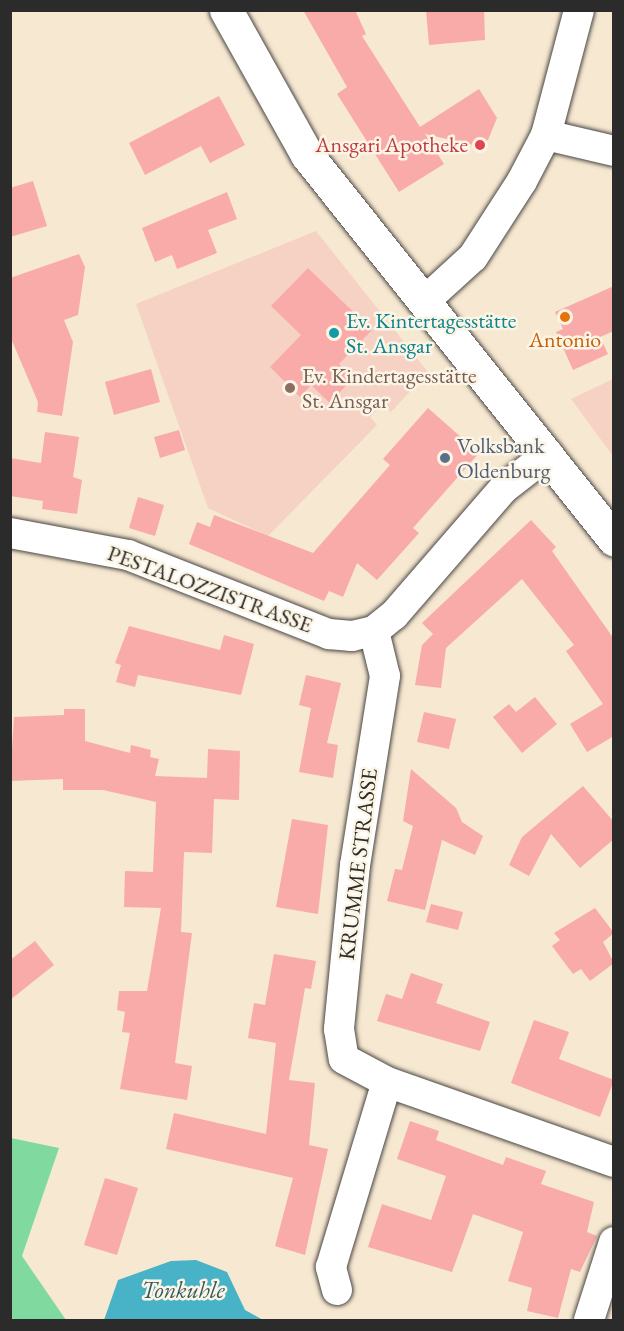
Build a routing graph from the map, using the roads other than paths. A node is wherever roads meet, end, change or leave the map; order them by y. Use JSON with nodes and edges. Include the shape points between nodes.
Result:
{"nodes":[{"id":1,"x":226,"y":10,"type":"edge"},
{"id":2,"x":579,"y":10,"type":"edge"},
{"id":3,"x":546,"y":135,"type":"junction"},
{"id":4,"x":614,"y":151,"type":"edge"},
{"id":5,"x":427,"y":299,"type":"junction"},
{"id":6,"x":548,"y":454,"type":"junction"},
{"id":7,"x":10,"y":533,"type":"edge"},
{"id":8,"x":614,"y":540,"type":"edge"},
{"id":9,"x":374,"y":631,"type":"junction"},
{"id":10,"x":387,"y":1082,"type":"junction"},
{"id":11,"x":614,"y":1162,"type":"edge"},
{"id":12,"x":614,"y":1242,"type":"edge"},
{"id":13,"x":334,"y":1279,"type":"dead end"},
{"id":14,"x":589,"y":1320,"type":"edge"}],
"edges":[{"from":1,"to":5,"type":"main road","via":[[288,128]]},
{"from":2,"to":3,"type":"street"},
{"from":3,"to":4,"type":"street"},
{"from":3,"to":5,"type":"street","via":[[473,257]]},
{"from":5,"to":6,"type":"main road"},
{"from":6,"to":8,"type":"main road"},
{"from":6,"to":9,"type":"street","via":[[503,489],[394,615]]},
{"from":7,"to":9,"type":"street","name":"PESTALOZZISTRASSE","via":[[128,555],[329,634]]},
{"from":9,"to":10,"type":"street","name":"KRUMME STRASSE","via":[[386,675],[355,864],[339,1029],[344,1059]]},
{"from":10,"to":11,"type":"street","name":"KRUMME STRASSE"},
{"from":10,"to":13,"type":"street"},
{"from":12,"to":14,"type":"street"}]}
